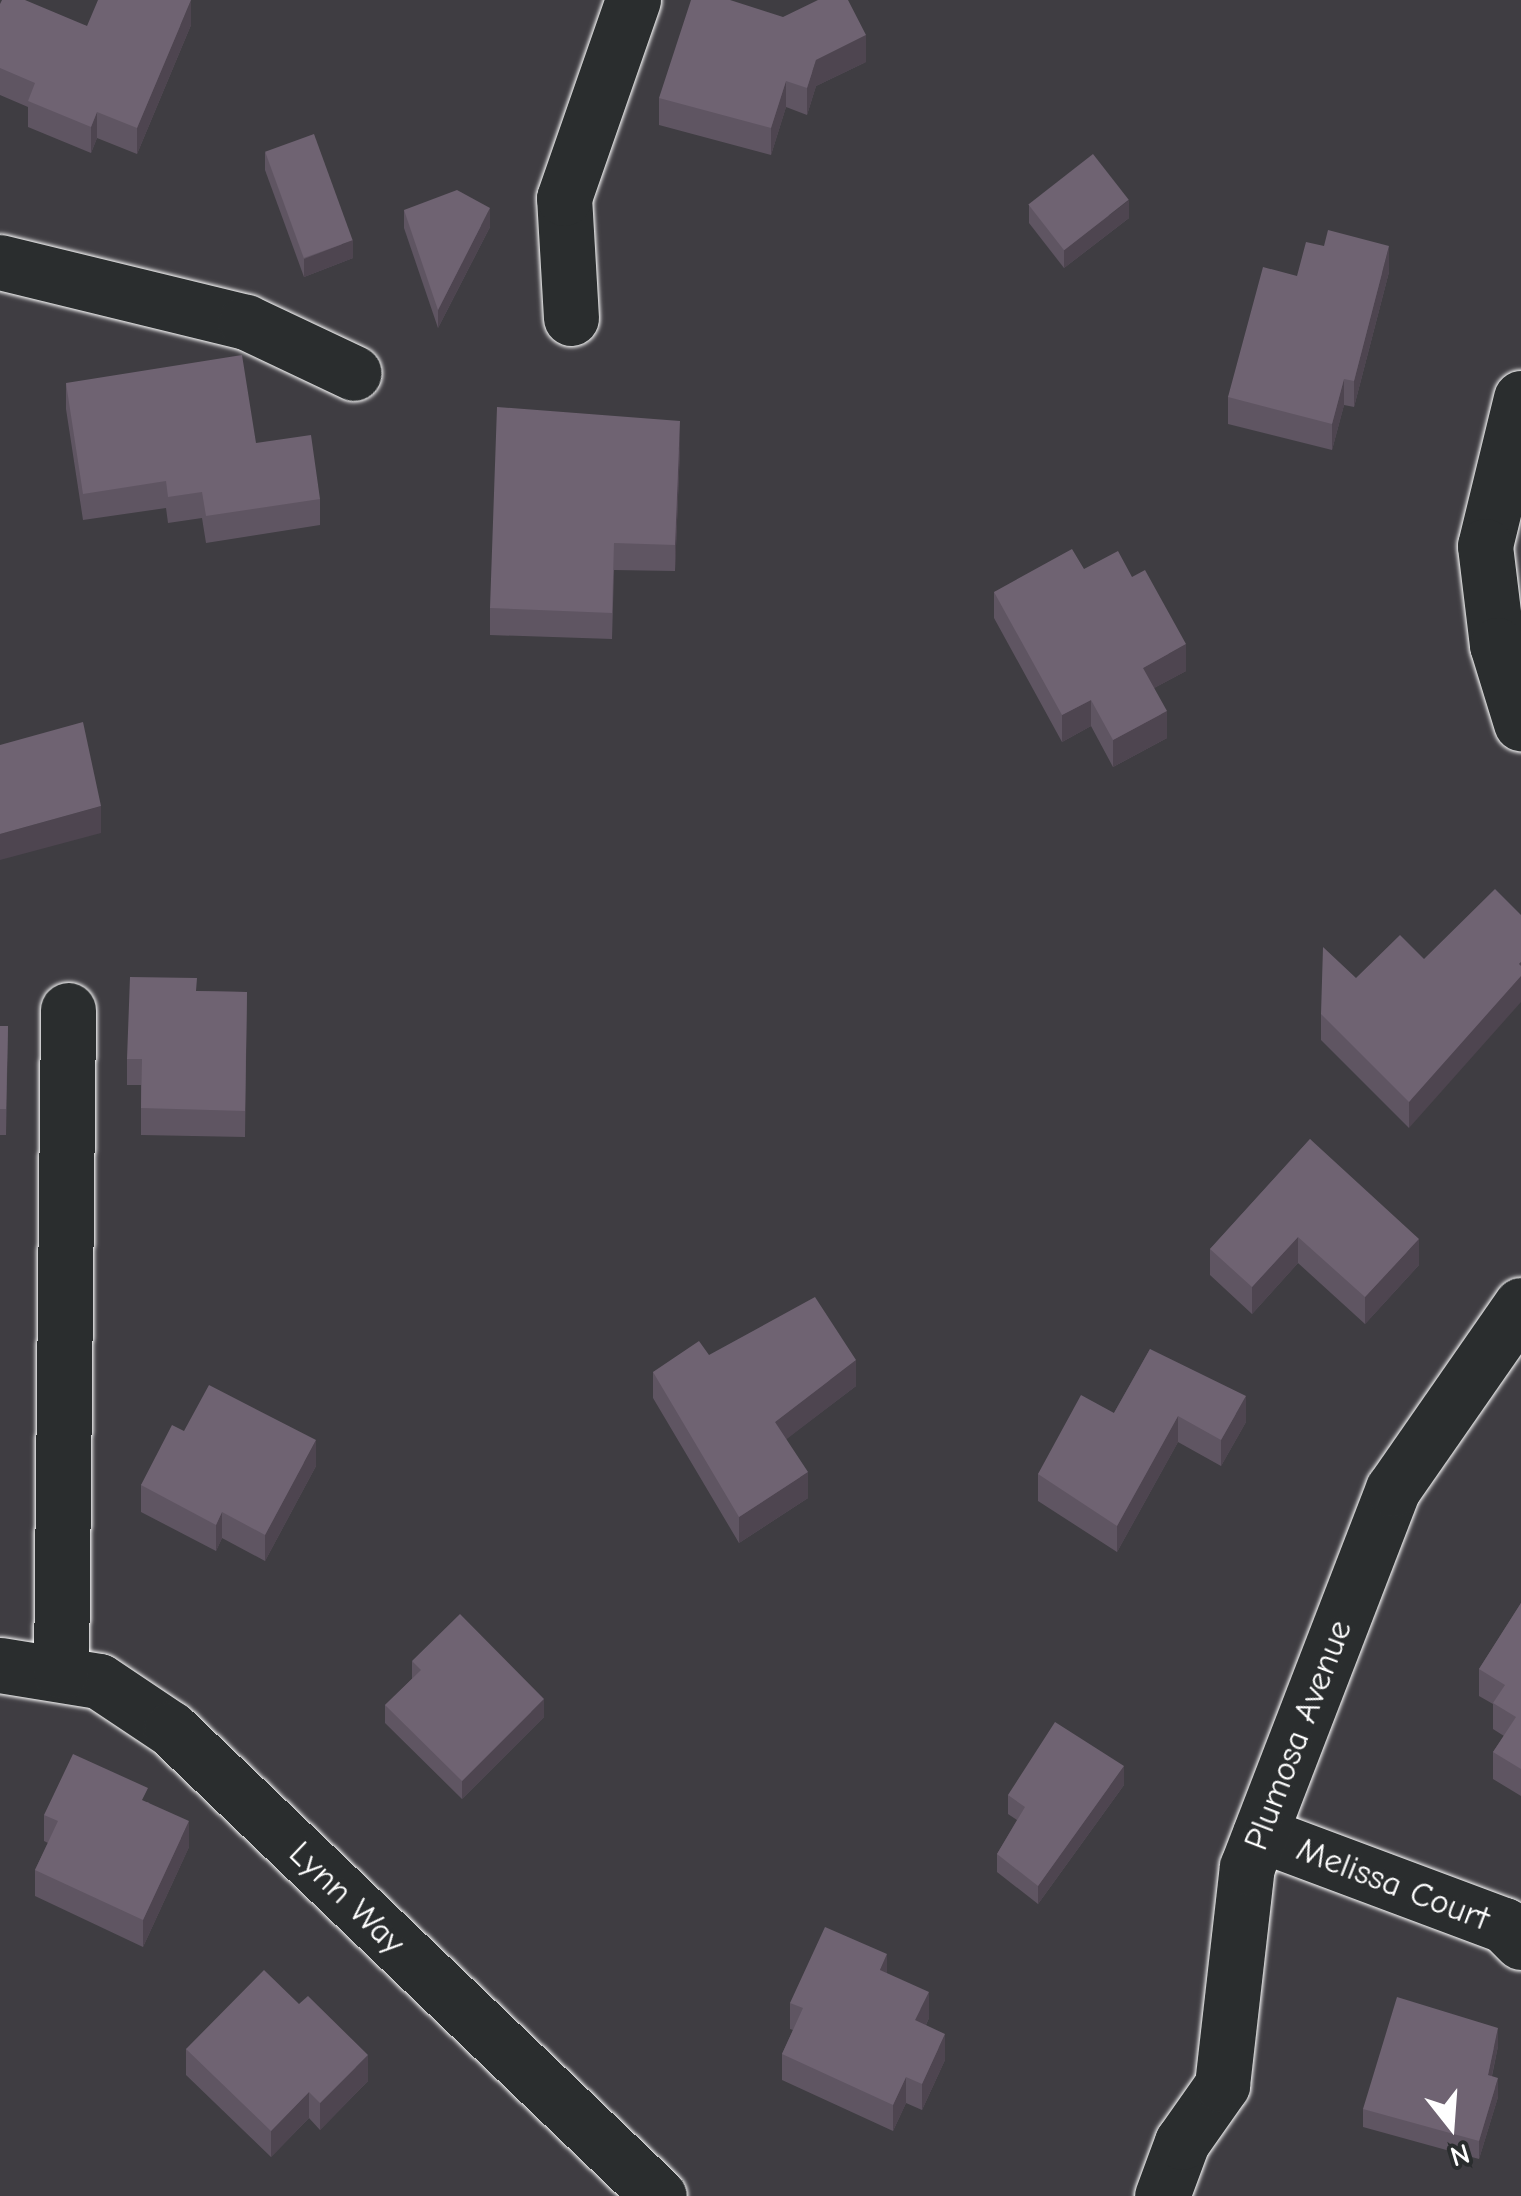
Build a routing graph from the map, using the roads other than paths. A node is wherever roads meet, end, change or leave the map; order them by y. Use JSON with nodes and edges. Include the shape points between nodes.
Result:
{"nodes":[{"id":1,"x":634,"y":0,"type":"edge"},
{"id":2,"x":0,"y":262,"type":"edge"},
{"id":3,"x":571,"y":318,"type":"dead end"},
{"id":4,"x":354,"y":373,"type":"dead end"},
{"id":5,"x":1521,"y":398,"type":"edge"},
{"id":6,"x":1521,"y":723,"type":"edge"},
{"id":7,"x":68,"y":1010,"type":"dead end"},
{"id":8,"x":1521,"y":1305,"type":"edge"},
{"id":9,"x":0,"y":1665,"type":"edge"},
{"id":10,"x":61,"y":1671,"type":"junction"},
{"id":11,"x":1260,"y":1834,"type":"junction"},
{"id":12,"x":1521,"y":1942,"type":"edge"},
{"id":13,"x":660,"y":2196,"type":"edge"},
{"id":14,"x":1162,"y":2196,"type":"edge"}],
"edges":[{"from":1,"to":3,"type":"street","via":[[564,198]]},
{"from":2,"to":4,"type":"street","via":[[246,322]]},
{"from":5,"to":6,"type":"street","via":[[1485,546],[1497,645]]},
{"from":7,"to":10,"type":"street"},
{"from":8,"to":11,"type":"street","name":"Plumosa Avenue","via":[[1394,1489]]},
{"from":9,"to":10,"type":"street","name":"Lynn Way"},
{"from":10,"to":13,"type":"street","name":"Lynn Way","via":[[100,1680],[170,1729]]},
{"from":11,"to":12,"type":"street","name":"Melissa Court","via":[[1504,1925]]},
{"from":11,"to":14,"type":"street","name":"Plumosa Avenue","via":[[1248,1866],[1222,2085],[1182,2142]]}]}
